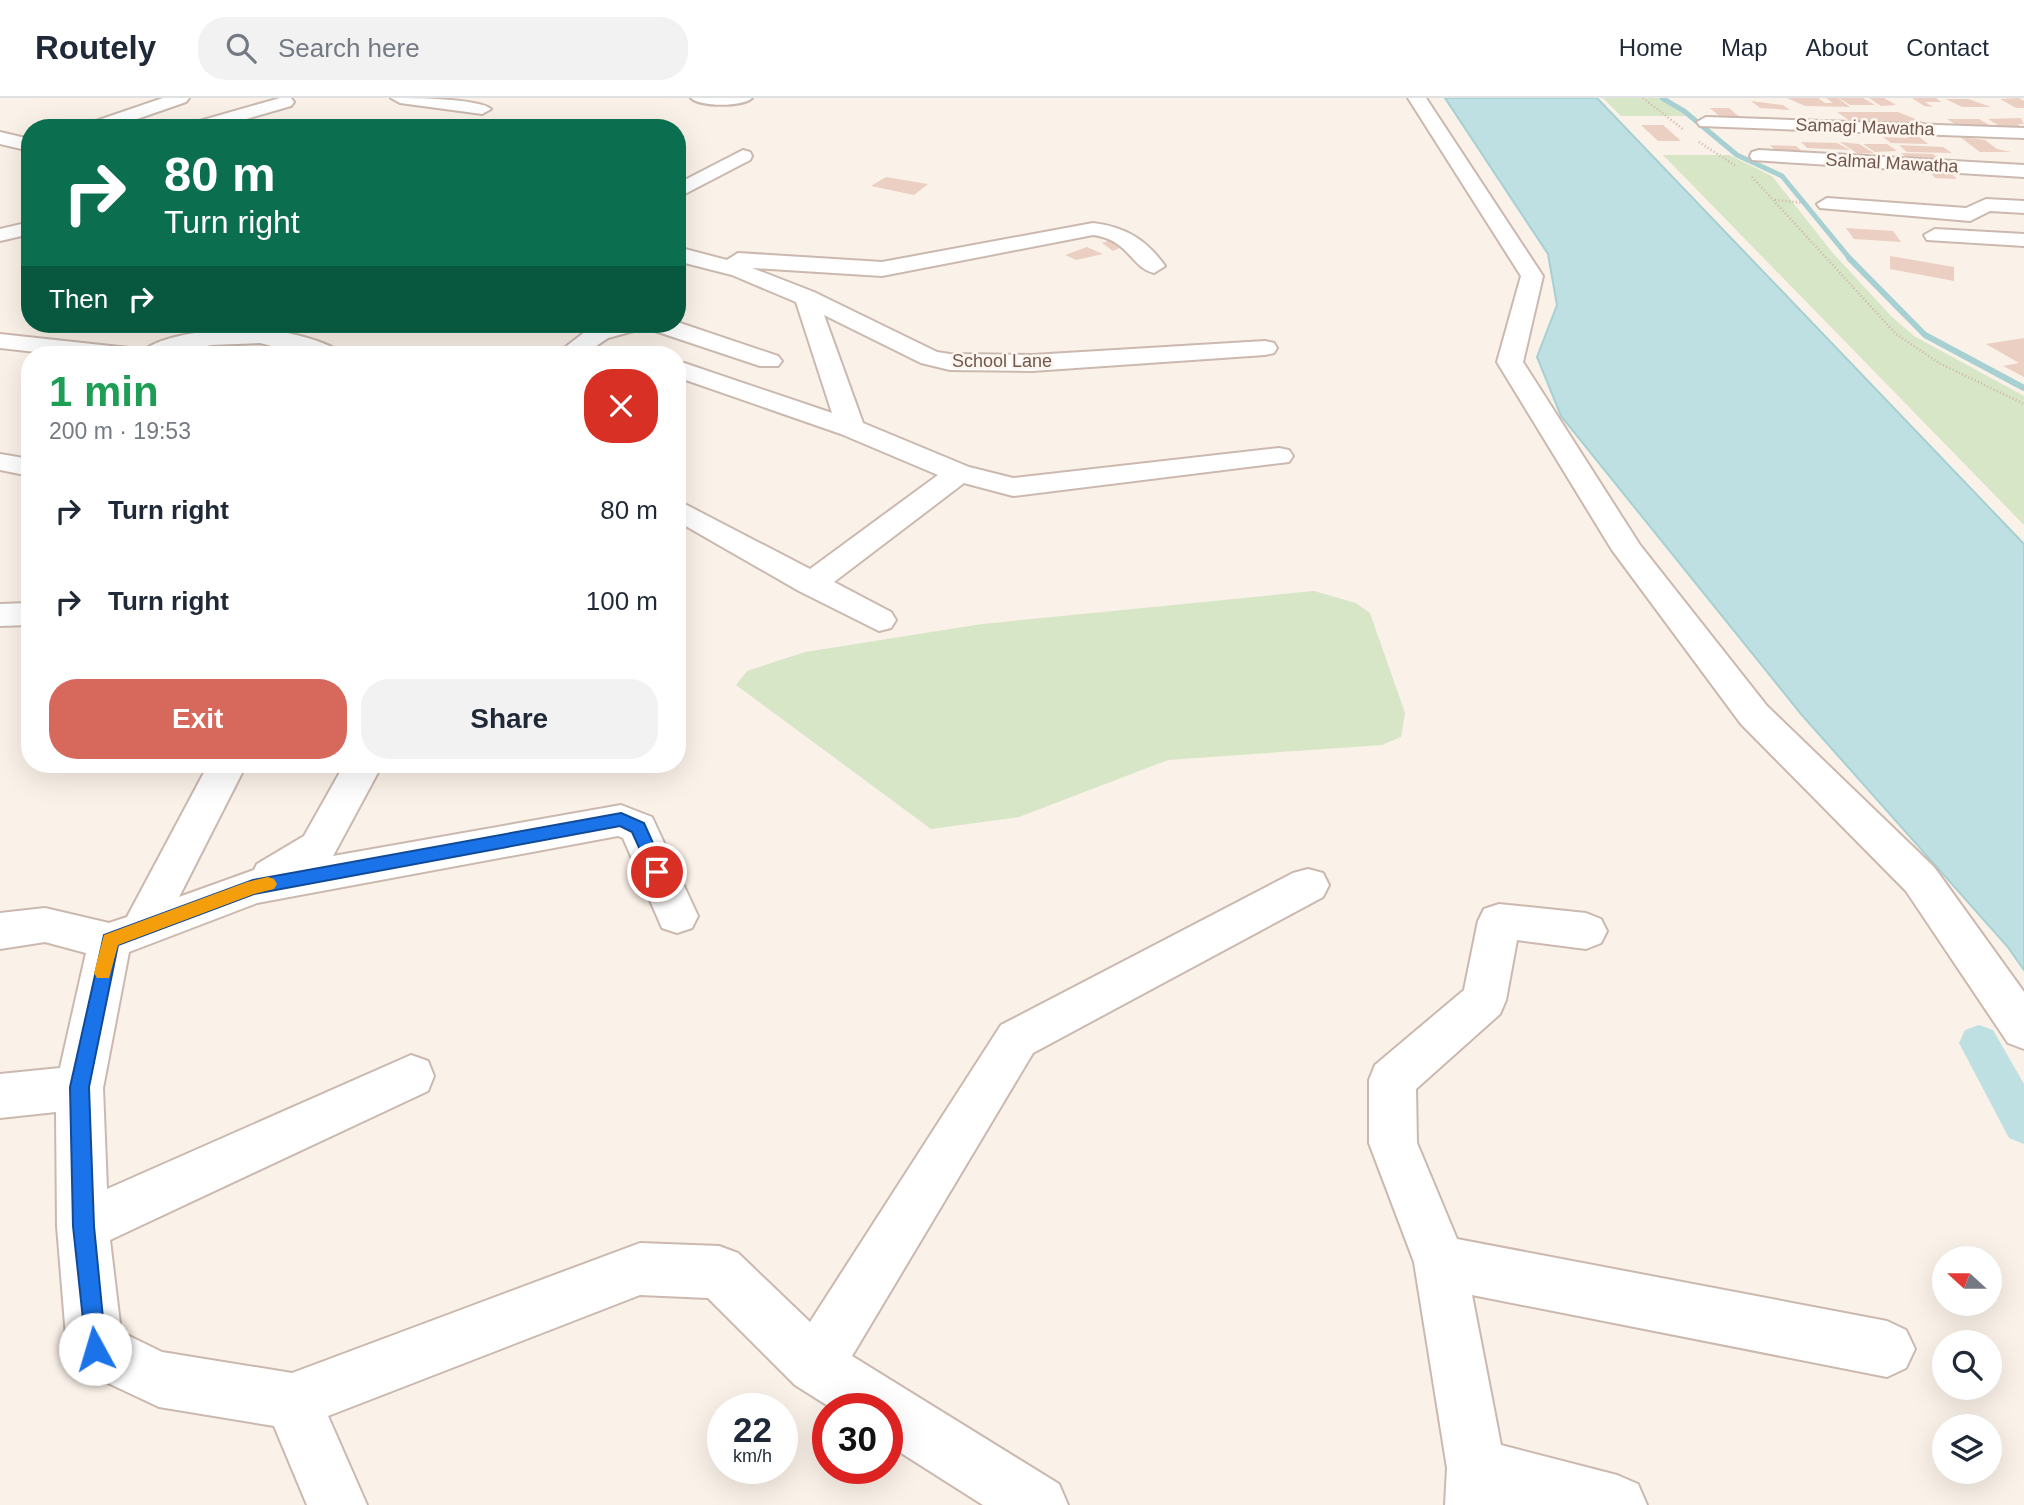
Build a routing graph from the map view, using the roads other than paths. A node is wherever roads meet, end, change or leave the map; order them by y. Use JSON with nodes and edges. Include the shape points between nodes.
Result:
{"nodes":[{"id":1,"x":180,"y":98,"type":"edge"},
{"id":2,"x":400,"y":98,"type":"edge"},
{"id":3,"x":499,"y":98,"type":"edge"},
{"id":4,"x":700,"y":98,"type":"edge"},
{"id":5,"x":743,"y":98,"type":"edge"},
{"id":6,"x":1417,"y":98,"type":"edge"},
{"id":7,"x":285,"y":102,"type":"dead end"},
{"id":8,"x":482,"y":109,"type":"junction"},
{"id":9,"x":1849,"y":110,"type":"dead end"},
{"id":10,"x":1889,"y":110,"type":"dead end"},
{"id":11,"x":119,"y":119,"type":"edge"},
{"id":12,"x":226,"y":119,"type":"edge"},
{"id":13,"x":455,"y":119,"type":"edge"},
{"id":14,"x":1706,"y":122,"type":"dead end"},
{"id":15,"x":2024,"y":133,"type":"edge"},
{"id":16,"x":0,"y":138,"type":"edge"},
{"id":17,"x":21,"y":143,"type":"edge"},
{"id":18,"x":743,"y":156,"type":"dead end"},
{"id":19,"x":1759,"y":156,"type":"dead end"},
{"id":20,"x":2024,"y":171,"type":"edge"},
{"id":21,"x":686,"y":187,"type":"edge"},
{"id":22,"x":1827,"y":204,"type":"dead end"},
{"id":23,"x":2024,"y":207,"type":"edge"},
{"id":24,"x":21,"y":230,"type":"edge"},
{"id":25,"x":0,"y":235,"type":"edge"},
{"id":26,"x":1935,"y":235,"type":"dead end"},
{"id":27,"x":2024,"y":240,"type":"edge"},
{"id":28,"x":686,"y":256,"type":"edge"},
{"id":29,"x":705,"y":259,"type":"junction"},
{"id":30,"x":1154,"y":266,"type":"dead end"},
{"id":31,"x":807,"y":299,"type":"junction"},
{"id":32,"x":599,"y":333,"type":"edge"},
{"id":33,"x":685,"y":333,"type":"edge"},
{"id":34,"x":0,"y":341,"type":"edge"},
{"id":35,"x":46,"y":346,"type":"edge"},
{"id":36,"x":182,"y":346,"type":"edge"},
{"id":37,"x":300,"y":346,"type":"edge"},
{"id":38,"x":580,"y":346,"type":"edge"},
{"id":39,"x":1265,"y":348,"type":"dead end"},
{"id":40,"x":769,"y":361,"type":"dead end"},
{"id":41,"x":686,"y":372,"type":"edge"},
{"id":42,"x":851,"y":428,"type":"junction"},
{"id":43,"x":1279,"y":456,"type":"dead end"},
{"id":44,"x":0,"y":462,"type":"edge"},
{"id":45,"x":21,"y":466,"type":"edge"},
{"id":46,"x":958,"y":473,"type":"junction"},
{"id":47,"x":686,"y":514,"type":"edge"},
{"id":48,"x":810,"y":584,"type":"junction"},
{"id":49,"x":21,"y":614,"type":"edge"},
{"id":50,"x":0,"y":615,"type":"edge"},
{"id":51,"x":878,"y":620,"type":"dead end"},
{"id":52,"x":222,"y":773,"type":"edge"},
{"id":53,"x":359,"y":773,"type":"edge"},
{"id":54,"x":1308,"y":885,"type":"dead end"},
{"id":55,"x":253,"y":887,"type":"junction"},
{"id":56,"x":677,"y":916,"type":"dead end"},
{"id":57,"x":0,"y":931,"type":"edge"},
{"id":58,"x":1586,"y":931,"type":"dead end"},
{"id":59,"x":125,"y":936,"type":"junction"},
{"id":60,"x":2024,"y":1029,"type":"edge"},
{"id":61,"x":411,"y":1076,"type":"dead end"},
{"id":62,"x":79,"y":1087,"type":"junction"},
{"id":63,"x":0,"y":1096,"type":"edge"},
{"id":64,"x":83,"y":1226,"type":"junction"},
{"id":65,"x":1440,"y":1262,"type":"junction"},
{"id":66,"x":1887,"y":1349,"type":"dead end"},
{"id":67,"x":815,"y":1365,"type":"junction"},
{"id":68,"x":859,"y":1393,"type":"edge"},
{"id":69,"x":292,"y":1401,"type":"junction"},
{"id":70,"x":903,"y":1421,"type":"edge"},
{"id":71,"x":1475,"y":1486,"type":"edge"},
{"id":72,"x":337,"y":1505,"type":"edge"},
{"id":73,"x":1038,"y":1505,"type":"edge"},
{"id":74,"x":1617,"y":1505,"type":"edge"}],
"edges":[{"from":1,"to":11,"type":"street"},
{"from":2,"to":8,"type":"street"},
{"from":3,"to":8,"type":"street"},
{"from":4,"to":5,"type":"street"},
{"from":6,"to":60,"type":"street","via":[[1532,276],[1510,362],[1627,550],[1754,715],[1920,879]]},
{"from":7,"to":12,"type":"street"},
{"from":8,"to":13,"type":"street"},
{"from":9,"to":10,"type":"street"},
{"from":14,"to":15,"type":"street","name":"Samagi Mawatha"},
{"from":16,"to":17,"type":"street"},
{"from":18,"to":21,"type":"street"},
{"from":19,"to":20,"type":"street","name":"Salmal Mawatha"},
{"from":22,"to":23,"type":"street","via":[[1970,215],[1986,205]]},
{"from":24,"to":25,"type":"street"},
{"from":26,"to":27,"type":"street"},
{"from":28,"to":29,"type":"street","name":"School Lane"},
{"from":29,"to":30,"type":"street","via":[[882,269],[1093,229],[1128,236]]},
{"from":29,"to":31,"type":"street","name":"School Lane"},
{"from":31,"to":39,"type":"street","name":"School Lane","via":[[930,358],[950,362],[1032,363]]},
{"from":31,"to":42,"type":"street"},
{"from":32,"to":38,"type":"street"},
{"from":33,"to":40,"type":"street"},
{"from":34,"to":35,"type":"street"},
{"from":36,"to":37,"type":"street","via":[[242,336],[271,337]]},
{"from":41,"to":42,"type":"street"},
{"from":42,"to":46,"type":"street"},
{"from":43,"to":46,"type":"street","via":[[1013,487]]},
{"from":44,"to":45,"type":"street"},
{"from":46,"to":48,"type":"street"},
{"from":47,"to":48,"type":"street"},
{"from":48,"to":51,"type":"street"},
{"from":49,"to":50,"type":"street"},
{"from":52,"to":59,"type":"street"},
{"from":53,"to":55,"type":"street","via":[[318,847]]},
{"from":54,"to":67,"type":"street","via":[[1017,1039]]},
{"from":55,"to":56,"type":"street","via":[[621,820],[638,828]]},
{"from":55,"to":59,"type":"street"},
{"from":57,"to":59,"type":"street","via":[[45,925]]},
{"from":58,"to":65,"type":"street","via":[[1499,921],[1484,1000],[1392,1080],[1393,1143]]},
{"from":59,"to":62,"type":"street"},
{"from":61,"to":64,"type":"street"},
{"from":62,"to":63,"type":"street"},
{"from":62,"to":64,"type":"street"},
{"from":64,"to":69,"type":"street","via":[[95,1349],[159,1379]]},
{"from":65,"to":66,"type":"street"},
{"from":65,"to":71,"type":"street"},
{"from":67,"to":68,"type":"street"},
{"from":67,"to":69,"type":"street","via":[[719,1272],[640,1269]]},
{"from":69,"to":72,"type":"street"},
{"from":70,"to":73,"type":"street"},
{"from":71,"to":74,"type":"street"}]}
